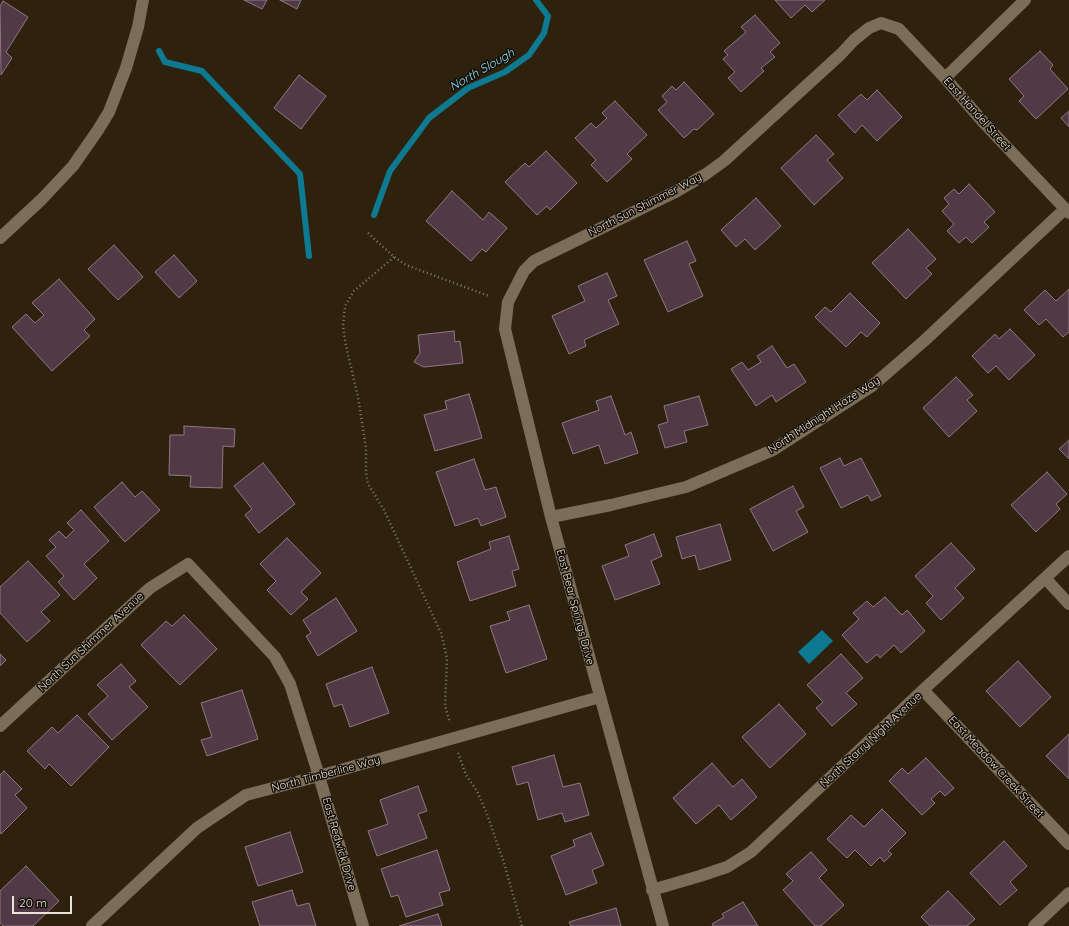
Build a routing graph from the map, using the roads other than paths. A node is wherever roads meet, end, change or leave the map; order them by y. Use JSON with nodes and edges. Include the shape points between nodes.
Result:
{"nodes":[{"id":1,"x":143,"y":0,"type":"edge"},
{"id":2,"x":1025,"y":0,"type":"edge"},
{"id":3,"x":881,"y":23,"type":"joint"},
{"id":4,"x":945,"y":78,"type":"junction"},
{"id":5,"x":1067,"y":211,"type":"edge"},
{"id":6,"x":0,"y":238,"type":"edge"},
{"id":7,"x":515,"y":287,"type":"joint"},
{"id":8,"x":551,"y":517,"type":"junction"},
{"id":9,"x":1069,"y":556,"type":"edge"},
{"id":10,"x":188,"y":564,"type":"joint"},
{"id":11,"x":1045,"y":578,"type":"junction"},
{"id":12,"x":1069,"y":604,"type":"edge"},
{"id":13,"x":923,"y":690,"type":"junction"},
{"id":14,"x":600,"y":697,"type":"junction"},
{"id":15,"x":0,"y":726,"type":"edge"},
{"id":16,"x":319,"y":776,"type":"junction"},
{"id":17,"x":1069,"y":844,"type":"edge"},
{"id":18,"x":652,"y":890,"type":"junction"},
{"id":19,"x":1069,"y":894,"type":"edge"},
{"id":20,"x":92,"y":926,"type":"edge"},
{"id":21,"x":363,"y":926,"type":"edge"},
{"id":22,"x":663,"y":926,"type":"edge"},
{"id":23,"x":1034,"y":926,"type":"edge"}],
"edges":[{"from":1,"to":6,"type":"street","via":[[126,68],[109,112],[73,166]]},
{"from":2,"to":4,"type":"street"},
{"from":3,"to":4,"type":"street","name":"East Handel Street","via":[[899,29]]},
{"from":3,"to":7,"type":"street","name":"North Sun Shimmer Way","via":[[869,28],[854,40],[712,170],[677,191],[534,261],[524,271]]},
{"from":4,"to":5,"type":"street","name":"East Handel Street"},
{"from":5,"to":8,"type":"street","name":"North Midnight Haze Way","via":[[872,386],[773,450],[686,487]]},
{"from":7,"to":8,"type":"street","name":"East Bear Springs Drive","via":[[508,302],[505,330]]},
{"from":8,"to":14,"type":"street","name":"East Bear Springs Drive"},
{"from":9,"to":11,"type":"street","name":"North Starry Night Avenue"},
{"from":10,"to":15,"type":"street","name":"North Sun Shimmer Avenue","via":[[150,588]]},
{"from":10,"to":16,"type":"street","name":"East Redwick Drive","via":[[275,656],[290,684]]},
{"from":11,"to":12,"type":"street"},
{"from":11,"to":13,"type":"street","name":"North Starry Night Avenue"},
{"from":13,"to":17,"type":"street","name":"East Meadow Creek Street"},
{"from":13,"to":18,"type":"street","name":"North Starry Night Avenue","via":[[751,852],[727,867]]},
{"from":14,"to":16,"type":"street","name":"North Timberline Way"},
{"from":14,"to":18,"type":"street","name":"East Bear Springs Drive"},
{"from":16,"to":20,"type":"street","name":"North Timberline Way","via":[[246,795],[197,828]]},
{"from":16,"to":21,"type":"street","name":"East Redwick Drive"},
{"from":18,"to":22,"type":"street","name":"East Bear Springs Drive"},
{"from":19,"to":23,"type":"street"}]}
